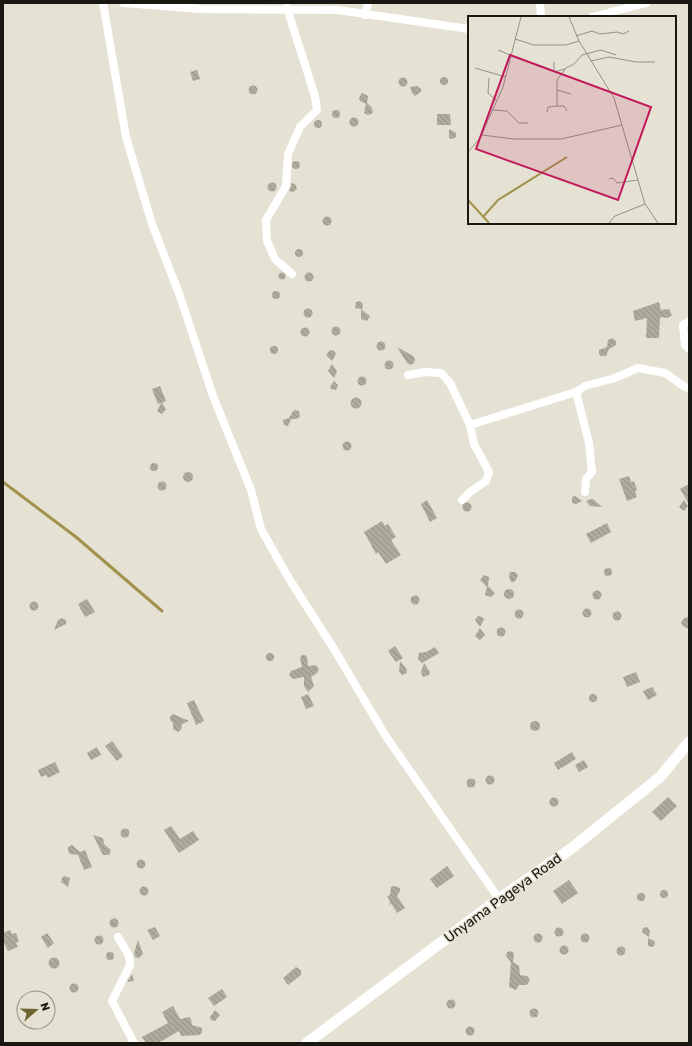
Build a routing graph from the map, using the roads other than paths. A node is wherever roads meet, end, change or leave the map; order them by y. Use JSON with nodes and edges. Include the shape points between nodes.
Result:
{"nodes":[{"id":1,"x":103,"y":3,"type":"edge"},
{"id":2,"x":123,"y":3,"type":"edge"},
{"id":3,"x":368,"y":3,"type":"edge"},
{"id":4,"x":540,"y":3,"type":"edge"},
{"id":5,"x":646,"y":3,"type":"edge"},
{"id":6,"x":287,"y":8,"type":"junction"},
{"id":7,"x":364,"y":15,"type":"junction"},
{"id":8,"x":541,"y":16,"type":"edge"},
{"id":9,"x":596,"y":16,"type":"edge"},
{"id":10,"x":468,"y":29,"type":"edge"},
{"id":11,"x":292,"y":274,"type":"dead end"},
{"id":12,"x":689,"y":321,"type":"edge"},
{"id":13,"x":689,"y":349,"type":"edge"},
{"id":14,"x":408,"y":375,"type":"dead end"},
{"id":15,"x":689,"y":388,"type":"edge"},
{"id":16,"x":576,"y":392,"type":"junction"},
{"id":17,"x":470,"y":426,"type":"junction"},
{"id":18,"x":585,"y":492,"type":"dead end"},
{"id":19,"x":462,"y":500,"type":"dead end"},
{"id":20,"x":689,"y":742,"type":"edge"},
{"id":21,"x":499,"y":899,"type":"junction"},
{"id":22,"x":118,"y":937,"type":"dead end"},
{"id":23,"x":134,"y":1043,"type":"edge"},
{"id":24,"x":307,"y":1043,"type":"edge"}],
"edges":[{"from":1,"to":21,"type":"street","via":[[126,137],[152,224],[180,296],[213,396],[251,490],[262,529],[288,577],[331,643],[385,735]]},
{"from":2,"to":6,"type":"street","via":[[201,9]]},
{"from":3,"to":7,"type":"street"},
{"from":4,"to":8,"type":"street"},
{"from":5,"to":9,"type":"street"},
{"from":6,"to":7,"type":"street","via":[[338,10]]},
{"from":6,"to":11,"type":"street","via":[[315,96],[317,110],[300,127],[288,154],[286,186],[266,220],[268,241],[276,259]]},
{"from":7,"to":10,"type":"street"},
{"from":12,"to":13,"type":"street","via":[[684,325],[685,345]]},
{"from":14,"to":17,"type":"street","via":[[441,373],[450,383]]},
{"from":15,"to":16,"type":"street","via":[[665,373],[638,368],[615,378],[585,386]]},
{"from":16,"to":17,"type":"street"},
{"from":16,"to":18,"type":"street","via":[[589,443],[592,472],[586,479]]},
{"from":17,"to":19,"type":"street","via":[[474,444],[489,472],[486,481]]},
{"from":20,"to":21,"type":"street","name":"Unyama Pageya Road","via":[[660,777],[572,848]]},
{"from":21,"to":24,"type":"street","name":"Unyama Pageya Road"},
{"from":22,"to":23,"type":"street","via":[[129,956],[130,965],[112,1001]]}]}
